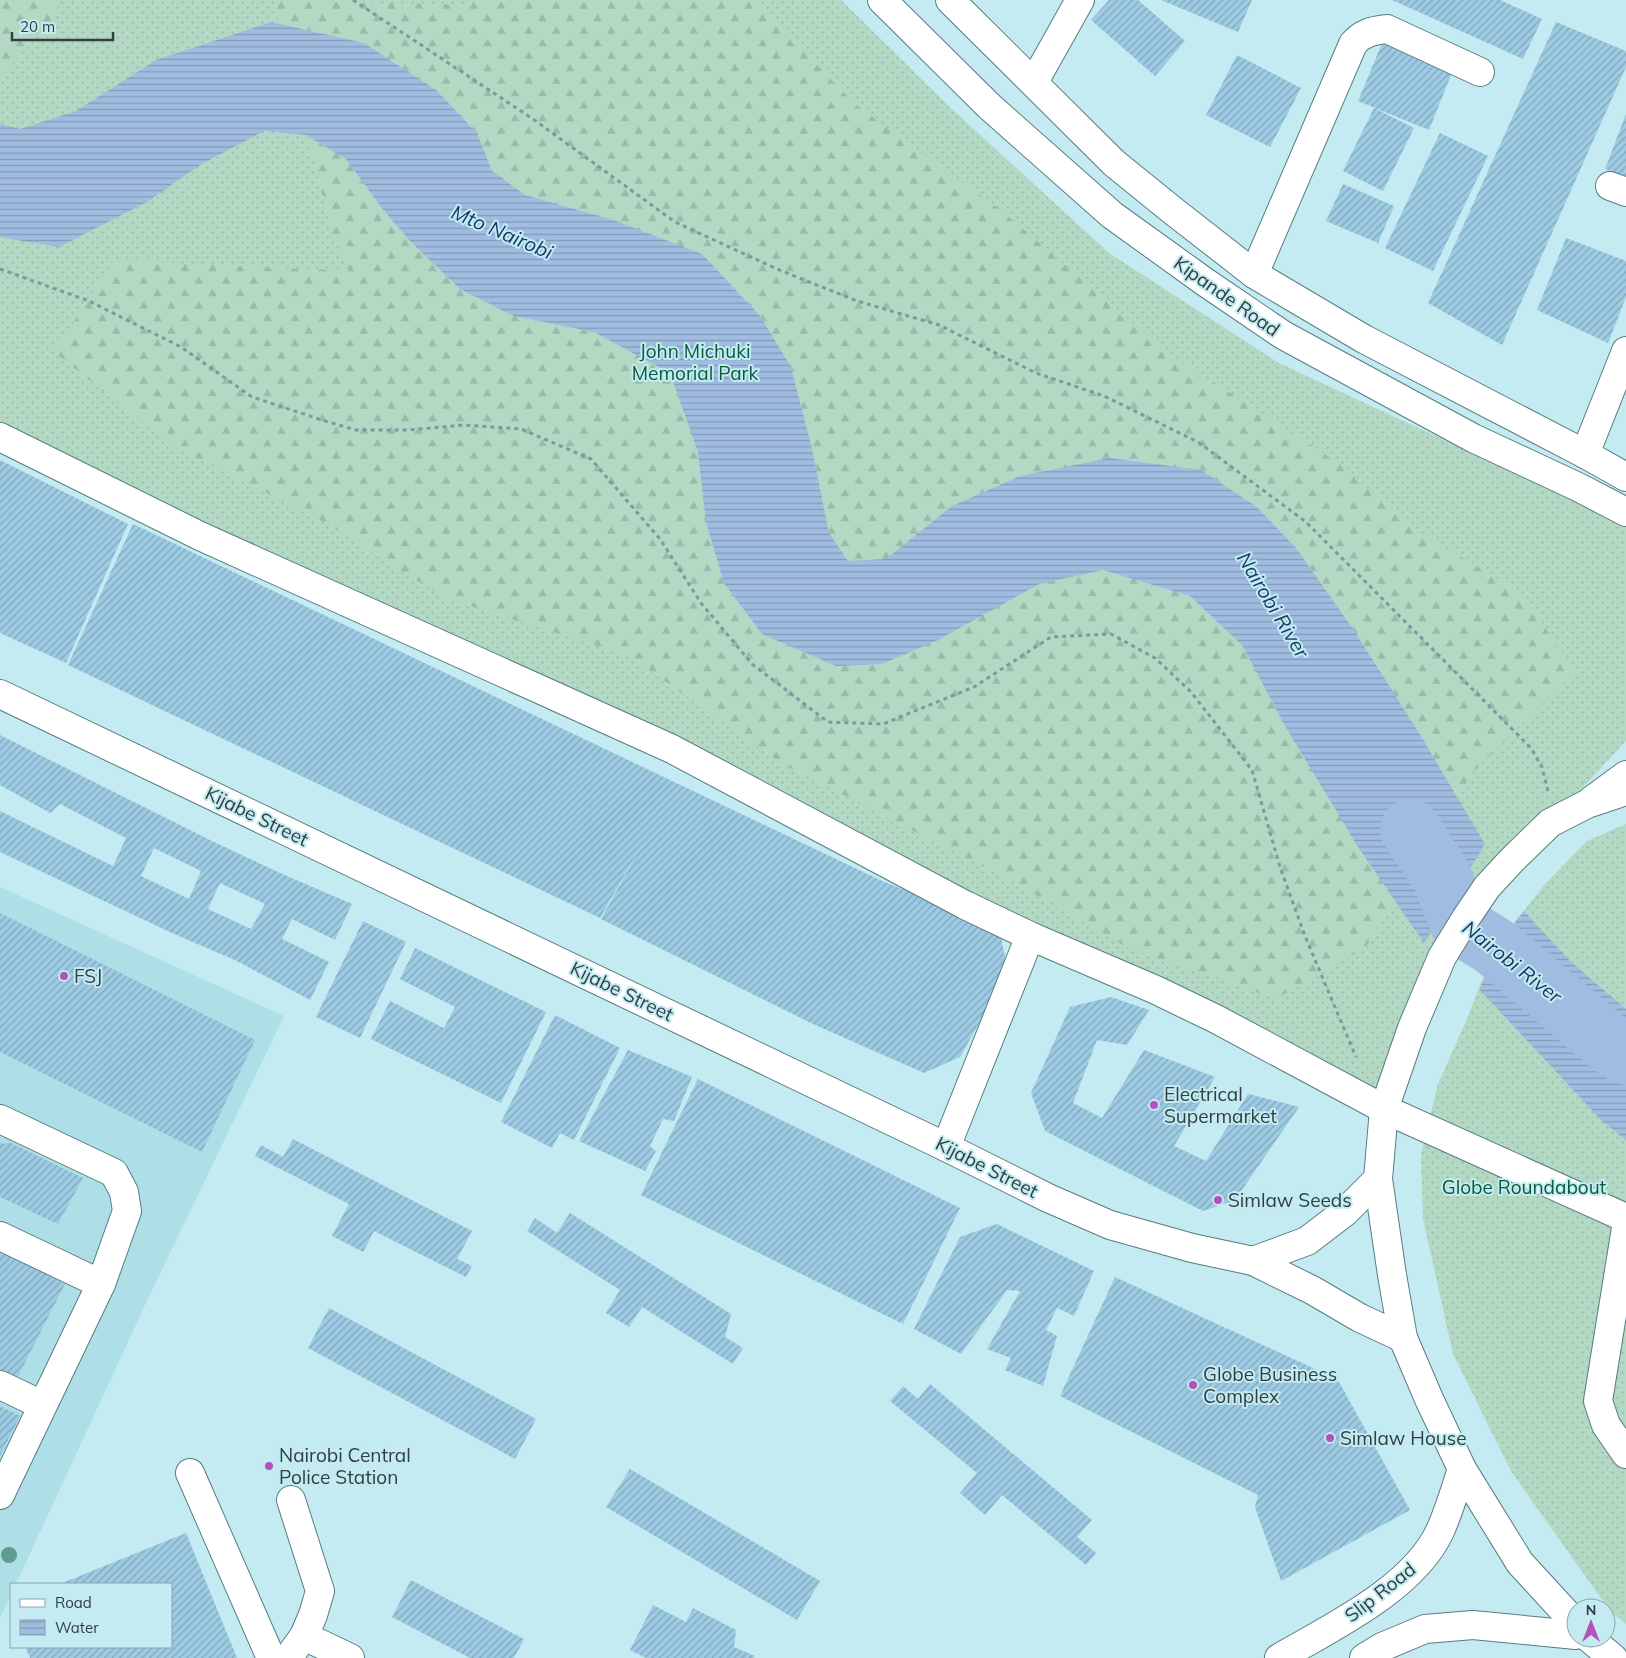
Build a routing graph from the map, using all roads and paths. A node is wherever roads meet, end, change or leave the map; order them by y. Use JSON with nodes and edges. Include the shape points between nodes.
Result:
{"nodes":[{"id":1,"x":353,"y":0,"type":"edge"},
{"id":2,"x":882,"y":0,"type":"edge"},
{"id":3,"x":950,"y":0,"type":"edge"},
{"id":4,"x":1080,"y":0,"type":"edge"},
{"id":5,"x":1480,"y":72,"type":"dead end"},
{"id":6,"x":1034,"y":82,"type":"junction"},
{"id":7,"x":0,"y":268,"type":"edge"},
{"id":8,"x":1254,"y":274,"type":"junction"},
{"id":9,"x":1626,"y":351,"type":"edge"},
{"id":10,"x":0,"y":437,"type":"edge"},
{"id":11,"x":1585,"y":454,"type":"junction"},
{"id":12,"x":1626,"y":477,"type":"edge"},
{"id":13,"x":1626,"y":512,"type":"edge"},
{"id":14,"x":0,"y":694,"type":"edge"},
{"id":15,"x":1626,"y":775,"type":"edge"},
{"id":16,"x":1626,"y":791,"type":"edge"},
{"id":17,"x":1586,"y":804,"type":"junction"},
{"id":18,"x":1550,"y":823,"type":"junction"},
{"id":19,"x":1030,"y":936,"type":"junction"},
{"id":20,"x":1379,"y":1106,"type":"junction"},
{"id":21,"x":0,"y":1119,"type":"edge"},
{"id":22,"x":946,"y":1147,"type":"junction"},
{"id":23,"x":1378,"y":1179,"type":"junction"},
{"id":24,"x":1626,"y":1218,"type":"edge"},
{"id":25,"x":1626,"y":1228,"type":"edge"},
{"id":26,"x":0,"y":1236,"type":"edge"},
{"id":27,"x":1254,"y":1261,"type":"junction"},
{"id":28,"x":101,"y":1284,"type":"junction"},
{"id":29,"x":1403,"y":1338,"type":"junction"},
{"id":30,"x":0,"y":1385,"type":"edge"},
{"id":31,"x":42,"y":1405,"type":"junction"},
{"id":32,"x":1626,"y":1454,"type":"edge"},
{"id":33,"x":1462,"y":1470,"type":"junction"},
{"id":34,"x":190,"y":1473,"type":"dead end"},
{"id":35,"x":0,"y":1495,"type":"edge"},
{"id":36,"x":291,"y":1500,"type":"dead end"},
{"id":37,"x":1566,"y":1613,"type":"edge"},
{"id":38,"x":1566,"y":1634,"type":"edge"},
{"id":39,"x":304,"y":1636,"type":"junction"},
{"id":40,"x":1601,"y":1648,"type":"edge"},
{"id":41,"x":271,"y":1658,"type":"edge"},
{"id":42,"x":288,"y":1658,"type":"edge"},
{"id":43,"x":350,"y":1658,"type":"edge"},
{"id":44,"x":1279,"y":1658,"type":"edge"},
{"id":45,"x":1364,"y":1658,"type":"edge"},
{"id":46,"x":1613,"y":1658,"type":"edge"}],
"edges":[{"from":1,"to":18,"type":"path","via":[[533,119],[675,222],[857,302],[940,326],[1036,374],[1104,396],[1198,442],[1306,522],[1531,748],[1542,767]]},
{"from":2,"to":13,"type":"main road","name":"Kipande Road","via":[[990,106],[1112,215],[1213,287],[1291,340],[1473,438]]},
{"from":3,"to":6,"type":"main road","name":"Kipande Road"},
{"from":4,"to":6,"type":"main road"},
{"from":5,"to":8,"type":"main road","via":[[1387,29],[1360,36],[1353,44]]},
{"from":6,"to":8,"type":"main road","name":"Kipande Road","via":[[1114,163]]},
{"from":7,"to":20,"type":"path","via":[[88,302],[181,347],[252,397],[322,420],[356,430],[463,425],[521,429],[591,459],[660,539],[701,603],[752,664],[828,722],[883,724],[974,687],[1051,637],[1111,634],[1155,658],[1191,692],[1252,770],[1280,867],[1305,936]]},
{"from":8,"to":11,"type":"main road","name":"Kipande Road","via":[[1364,339]]},
{"from":9,"to":11,"type":"main road"},
{"from":10,"to":19,"type":"main road","via":[[200,536],[672,749],[965,905]]},
{"from":11,"to":12,"type":"main road","name":"Kipande Road"},
{"from":14,"to":22,"type":"main road","name":"Kijabe Street"},
{"from":15,"to":17,"type":"main road"},
{"from":16,"to":17,"type":"main road"},
{"from":17,"to":18,"type":"main road"},
{"from":18,"to":20,"type":"main road","via":[[1487,887],[1442,957]]},
{"from":19,"to":20,"type":"main road","via":[[1174,998]]},
{"from":19,"to":22,"type":"main road"},
{"from":20,"to":23,"type":"main road"},
{"from":20,"to":24,"type":"main road"},
{"from":21,"to":28,"type":"main road","via":[[114,1173],[124,1192],[127,1210]]},
{"from":22,"to":27,"type":"main road","name":"Kijabe Street","via":[[1110,1225]]},
{"from":23,"to":27,"type":"main road","via":[[1345,1212],[1307,1241]]},
{"from":23,"to":29,"type":"main road"},
{"from":25,"to":32,"type":"main road","via":[[1598,1401],[1606,1425]]},
{"from":26,"to":28,"type":"main road"},
{"from":27,"to":29,"type":"main road","name":"Kijabe Street"},
{"from":28,"to":31,"type":"main road"},
{"from":29,"to":33,"type":"main road"},
{"from":30,"to":31,"type":"main road"},
{"from":31,"to":35,"type":"main road"},
{"from":33,"to":37,"type":"main road","via":[[1520,1563]]},
{"from":33,"to":44,"type":"main road","name":"Slip Road","via":[[1439,1532],[1418,1565],[1349,1618]]},
{"from":34,"to":41,"type":"main road"},
{"from":36,"to":39,"type":"main road","via":[[320,1591]]},
{"from":38,"to":45,"type":"main road","via":[[1473,1625],[1425,1628]]},
{"from":39,"to":42,"type":"main road"},
{"from":39,"to":43,"type":"main road"},
{"from":40,"to":46,"type":"main road"}]}
